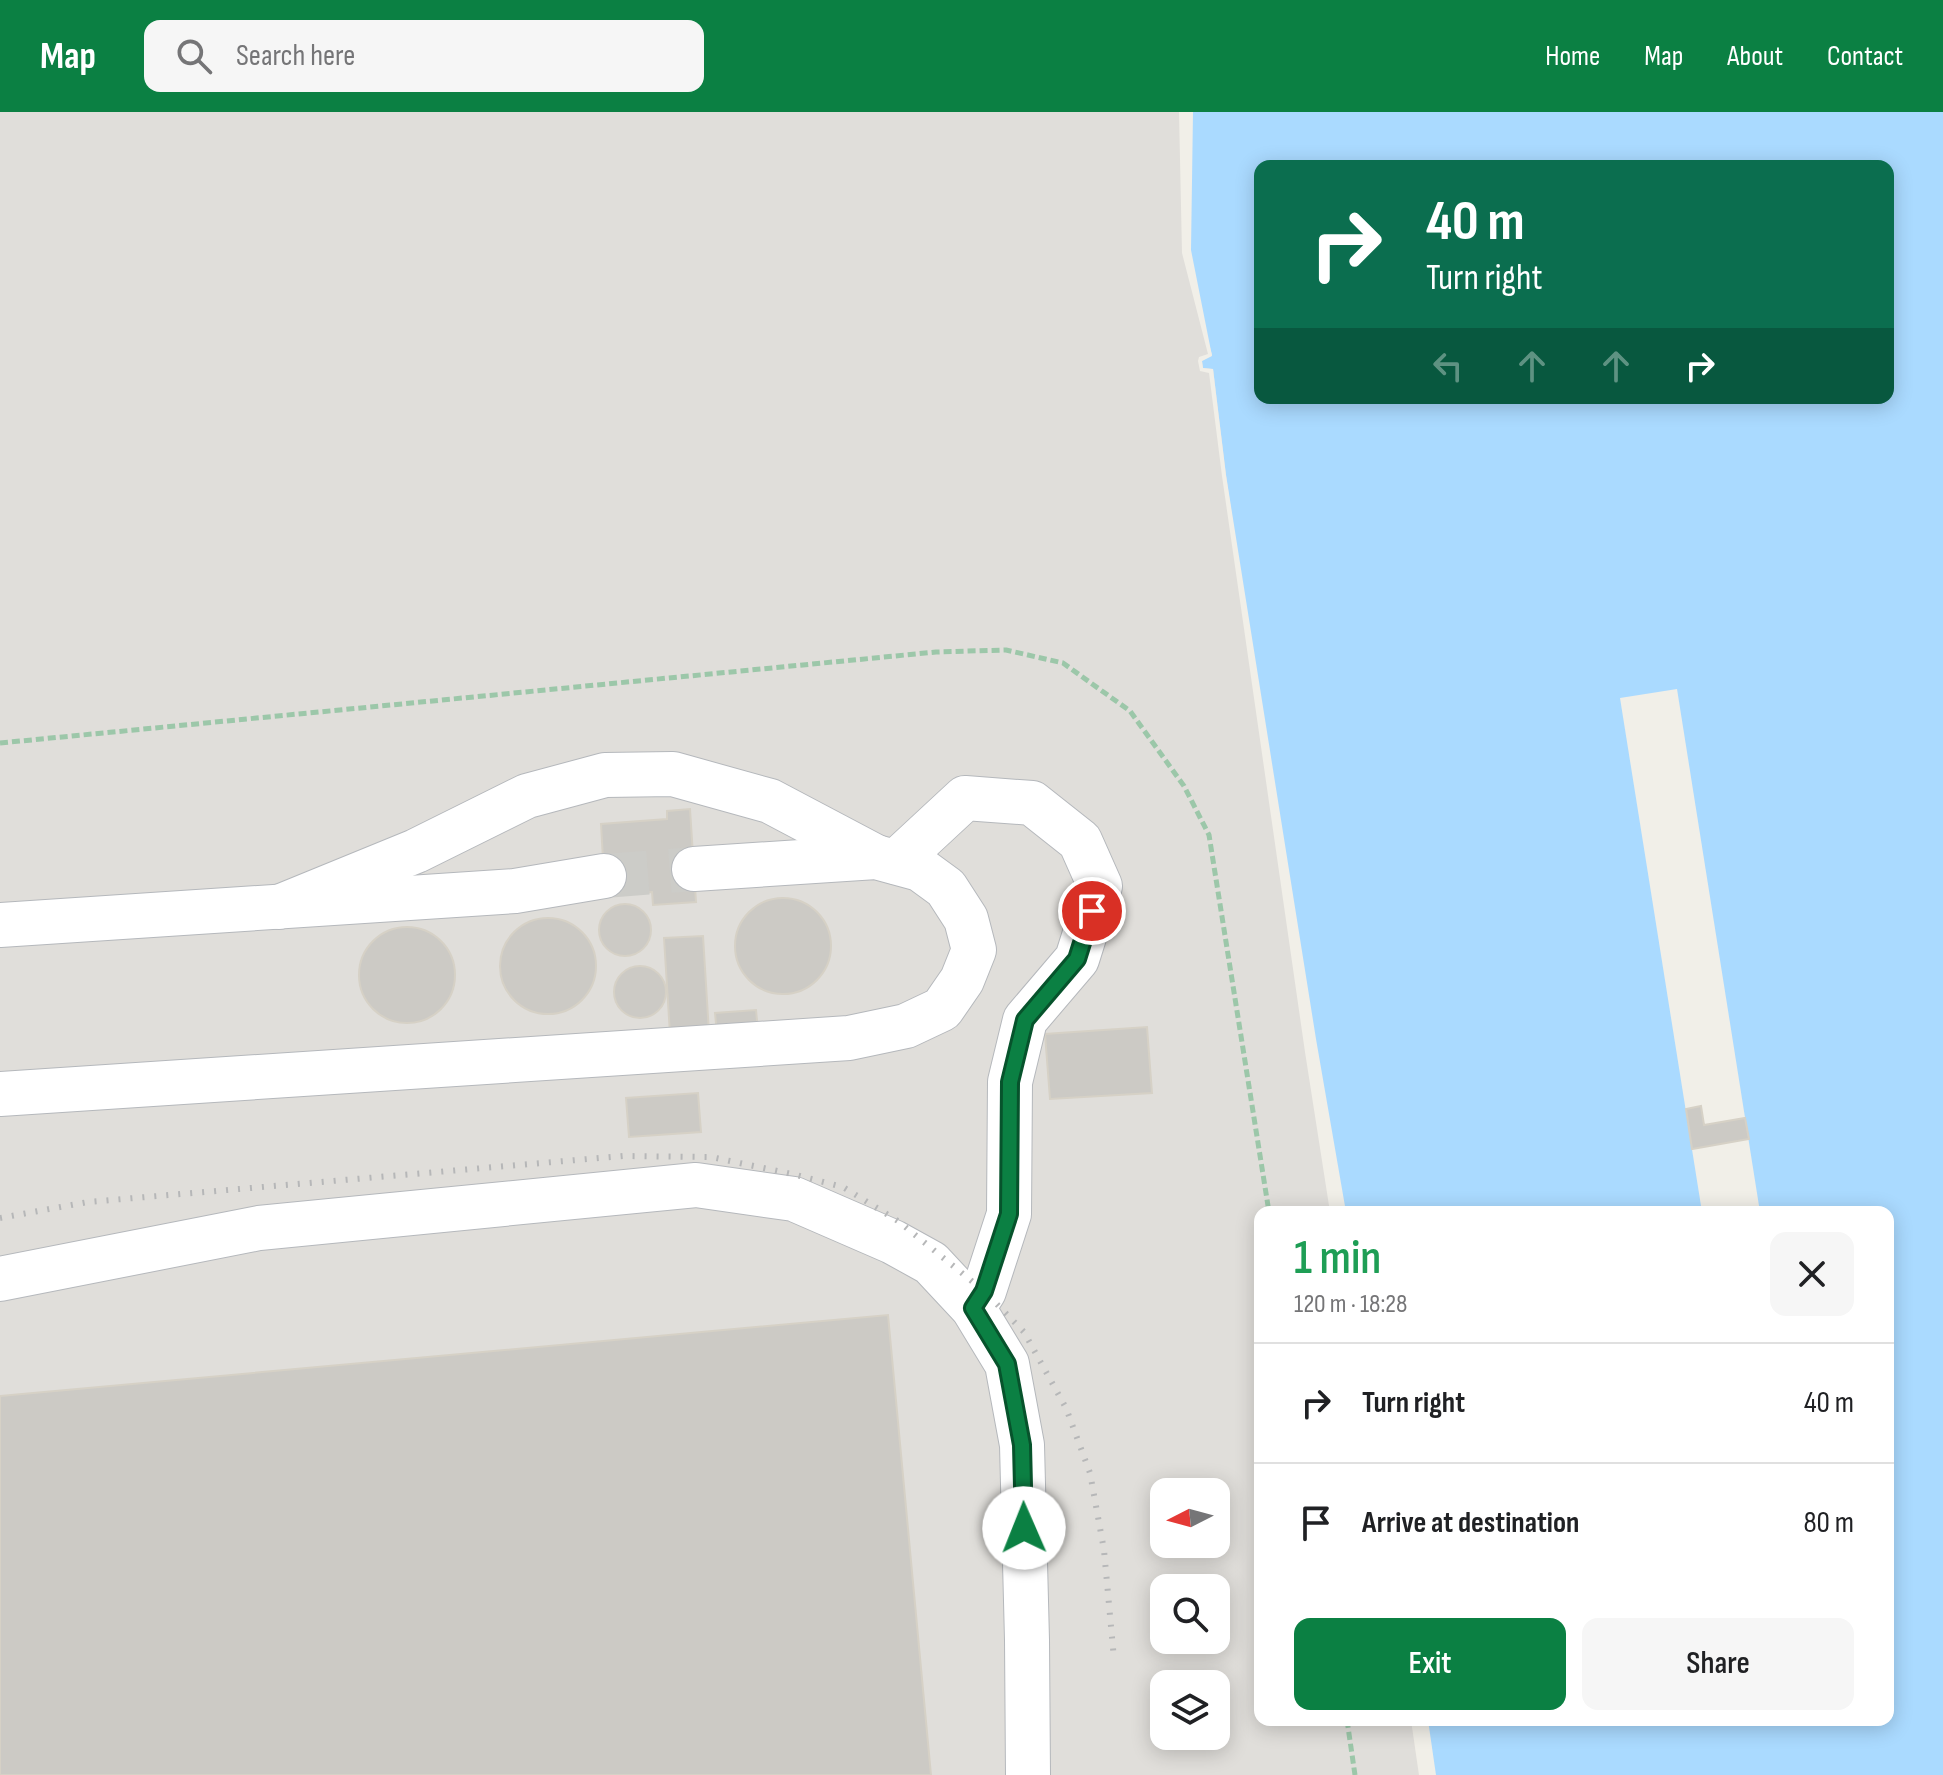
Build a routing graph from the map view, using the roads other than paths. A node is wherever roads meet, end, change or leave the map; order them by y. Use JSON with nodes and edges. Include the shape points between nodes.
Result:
{"nodes":[{"id":1,"x":886,"y":860,"type":"junction"},
{"id":2,"x":694,"y":869,"type":"tunnel mouth"},
{"id":3,"x":604,"y":876,"type":"tunnel mouth"},
{"id":4,"x":279,"y":907,"type":"junction"},
{"id":5,"x":0,"y":925,"type":"edge"},
{"id":6,"x":0,"y":1094,"type":"edge"},
{"id":7,"x":0,"y":1279,"type":"edge"},
{"id":8,"x":973,"y":1308,"type":"junction"},
{"id":9,"x":1028,"y":1775,"type":"edge"}],
"edges":[{"from":1,"to":2,"type":"lane"},
{"from":1,"to":4,"type":"lane","via":[[770,801],[673,774],[605,775],[527,796],[416,851]]},
{"from":1,"to":6,"type":"lane","via":[[920,869],[946,888],[966,919],[974,950],[942,1009],[906,1026],[849,1038]]},
{"from":1,"to":8,"type":"lane","via":[[965,798],[1032,803],[1080,841],[1100,886],[1077,959],[1025,1020],[1010,1082],[1009,1214],[984,1291]]},
{"from":3,"to":4,"type":"lane","via":[[515,891]]},
{"from":4,"to":5,"type":"lane"},
{"from":7,"to":8,"type":"lane","via":[[259,1228],[696,1185],[794,1199],[893,1242],[931,1263]]},
{"from":8,"to":9,"type":"lane","via":[[1007,1364],[1022,1445]]}]}
